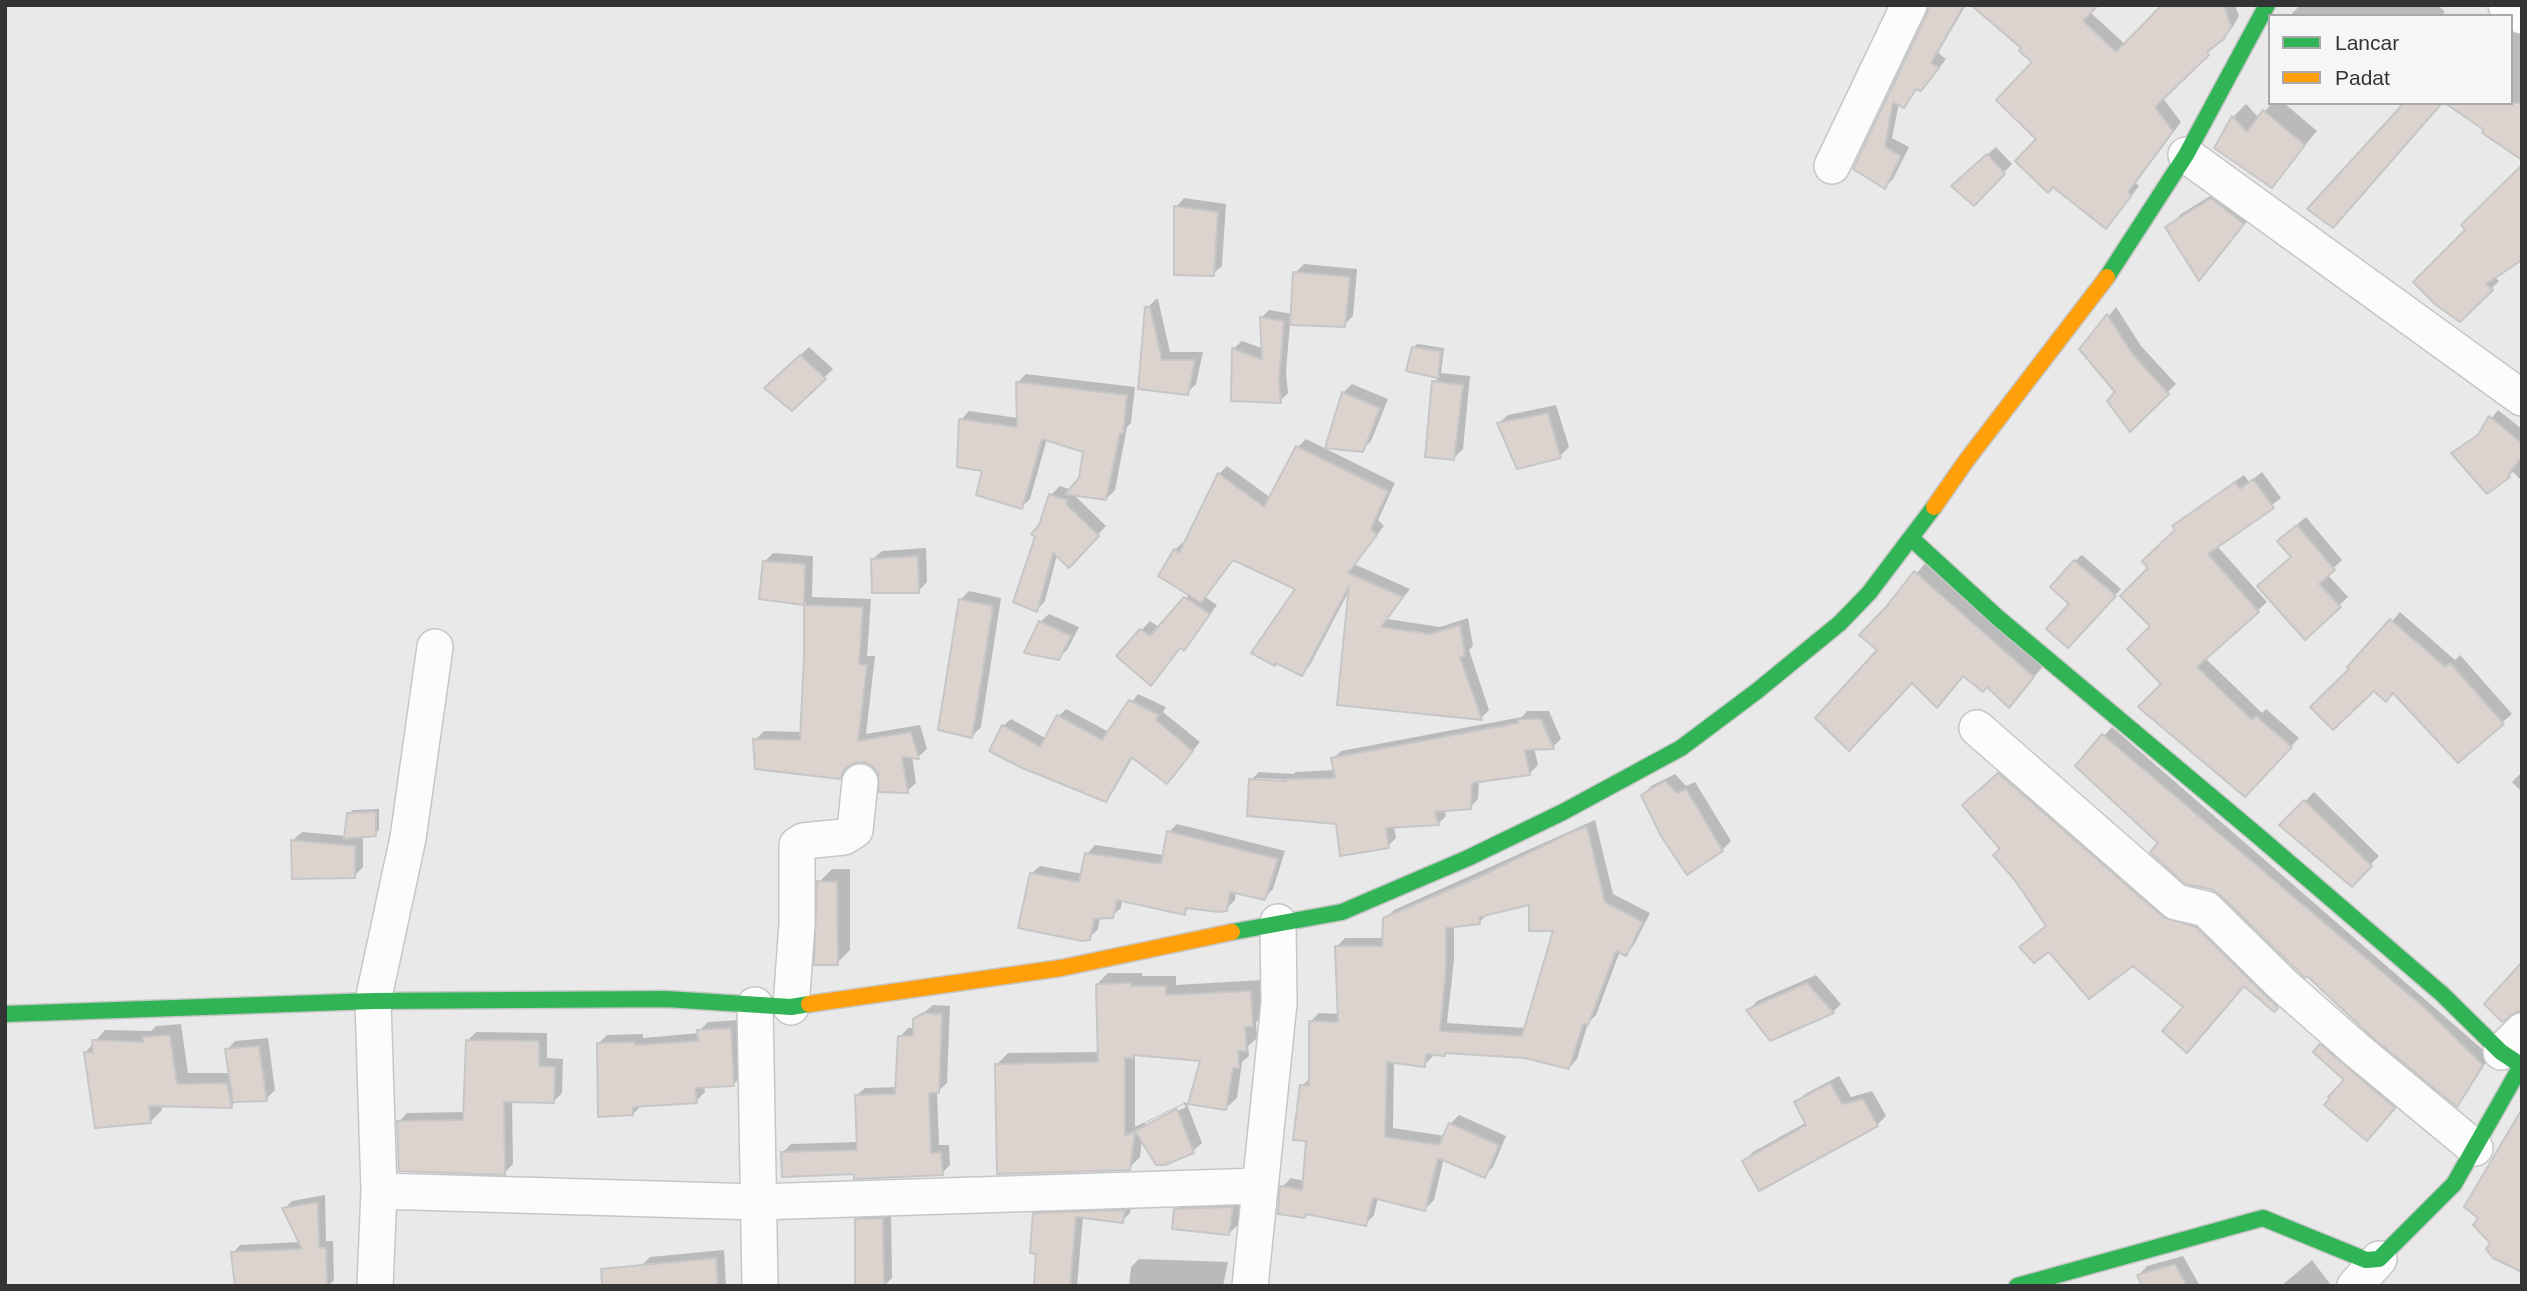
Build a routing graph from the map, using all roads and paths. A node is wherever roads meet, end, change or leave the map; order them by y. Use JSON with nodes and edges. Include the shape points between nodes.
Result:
{"nodes":[{"id":1,"x":1909,"y":5,"type":"edge"},
{"id":2,"x":2267,"y":5,"type":"edge"},
{"id":3,"x":2506,"y":5,"type":"edge"},
{"id":4,"x":2522,"y":16,"type":"edge"},
{"id":5,"x":2186,"y":155,"type":"junction"},
{"id":6,"x":1832,"y":166,"type":"dead end"},
{"id":7,"x":2522,"y":398,"type":"edge"},
{"id":8,"x":1912,"y":539,"type":"junction"},
{"id":9,"x":435,"y":647,"type":"dead end"},
{"id":10,"x":1976,"y":728,"type":"dead end"},
{"id":11,"x":860,"y":782,"type":"dead end"},
{"id":12,"x":1278,"y":922,"type":"junction"},
{"id":13,"x":373,"y":1001,"type":"junction"},
{"id":14,"x":755,"y":1005,"type":"junction"},
{"id":15,"x":791,"y":1007,"type":"junction"},
{"id":16,"x":5,"y":1014,"type":"edge"},
{"id":17,"x":2516,"y":1054,"type":"edge"},
{"id":18,"x":2475,"y":1148,"type":"junction"},
{"id":19,"x":1260,"y":1186,"type":"junction"},
{"id":20,"x":379,"y":1191,"type":"junction"},
{"id":21,"x":758,"y":1202,"type":"junction"},
{"id":22,"x":2379,"y":1259,"type":"junction"},
{"id":23,"x":375,"y":1286,"type":"edge"},
{"id":24,"x":760,"y":1286,"type":"edge"},
{"id":25,"x":1250,"y":1286,"type":"edge"},
{"id":26,"x":2017,"y":1286,"type":"edge"},
{"id":27,"x":2355,"y":1286,"type":"edge"}],
"edges":[{"from":1,"to":6,"type":"street"},
{"from":2,"to":5,"type":"street"},
{"from":3,"to":4,"type":"street"},
{"from":5,"to":7,"type":"street"},
{"from":5,"to":8,"type":"street","via":[[2109,274]]},
{"from":8,"to":12,"type":"street","via":[[1840,623],[1681,748],[1468,858],[1342,912]]},
{"from":8,"to":17,"type":"street","via":[[1997,617]]},
{"from":9,"to":13,"type":"street","via":[[408,838]]},
{"from":10,"to":18,"type":"street","via":[[2176,902],[2206,909],[2283,985]]},
{"from":11,"to":15,"type":"street","via":[[855,830],[844,837],[797,845]]},
{"from":12,"to":15,"type":"street","via":[[1061,968]]},
{"from":12,"to":19,"type":"street","via":[[1279,1003]]},
{"from":13,"to":14,"type":"street","via":[[666,999]]},
{"from":13,"to":16,"type":"street"},
{"from":13,"to":20,"type":"street"},
{"from":14,"to":15,"type":"street"},
{"from":14,"to":21,"type":"street"},
{"from":17,"to":18,"type":"street"},
{"from":18,"to":22,"type":"street","via":[[2454,1184]]},
{"from":19,"to":21,"type":"street"},
{"from":19,"to":25,"type":"street"},
{"from":20,"to":21,"type":"street"},
{"from":20,"to":23,"type":"street"},
{"from":21,"to":24,"type":"street"},
{"from":22,"to":26,"type":"street","via":[[2366,1260],[2263,1218]]},
{"from":22,"to":27,"type":"street"}]}
